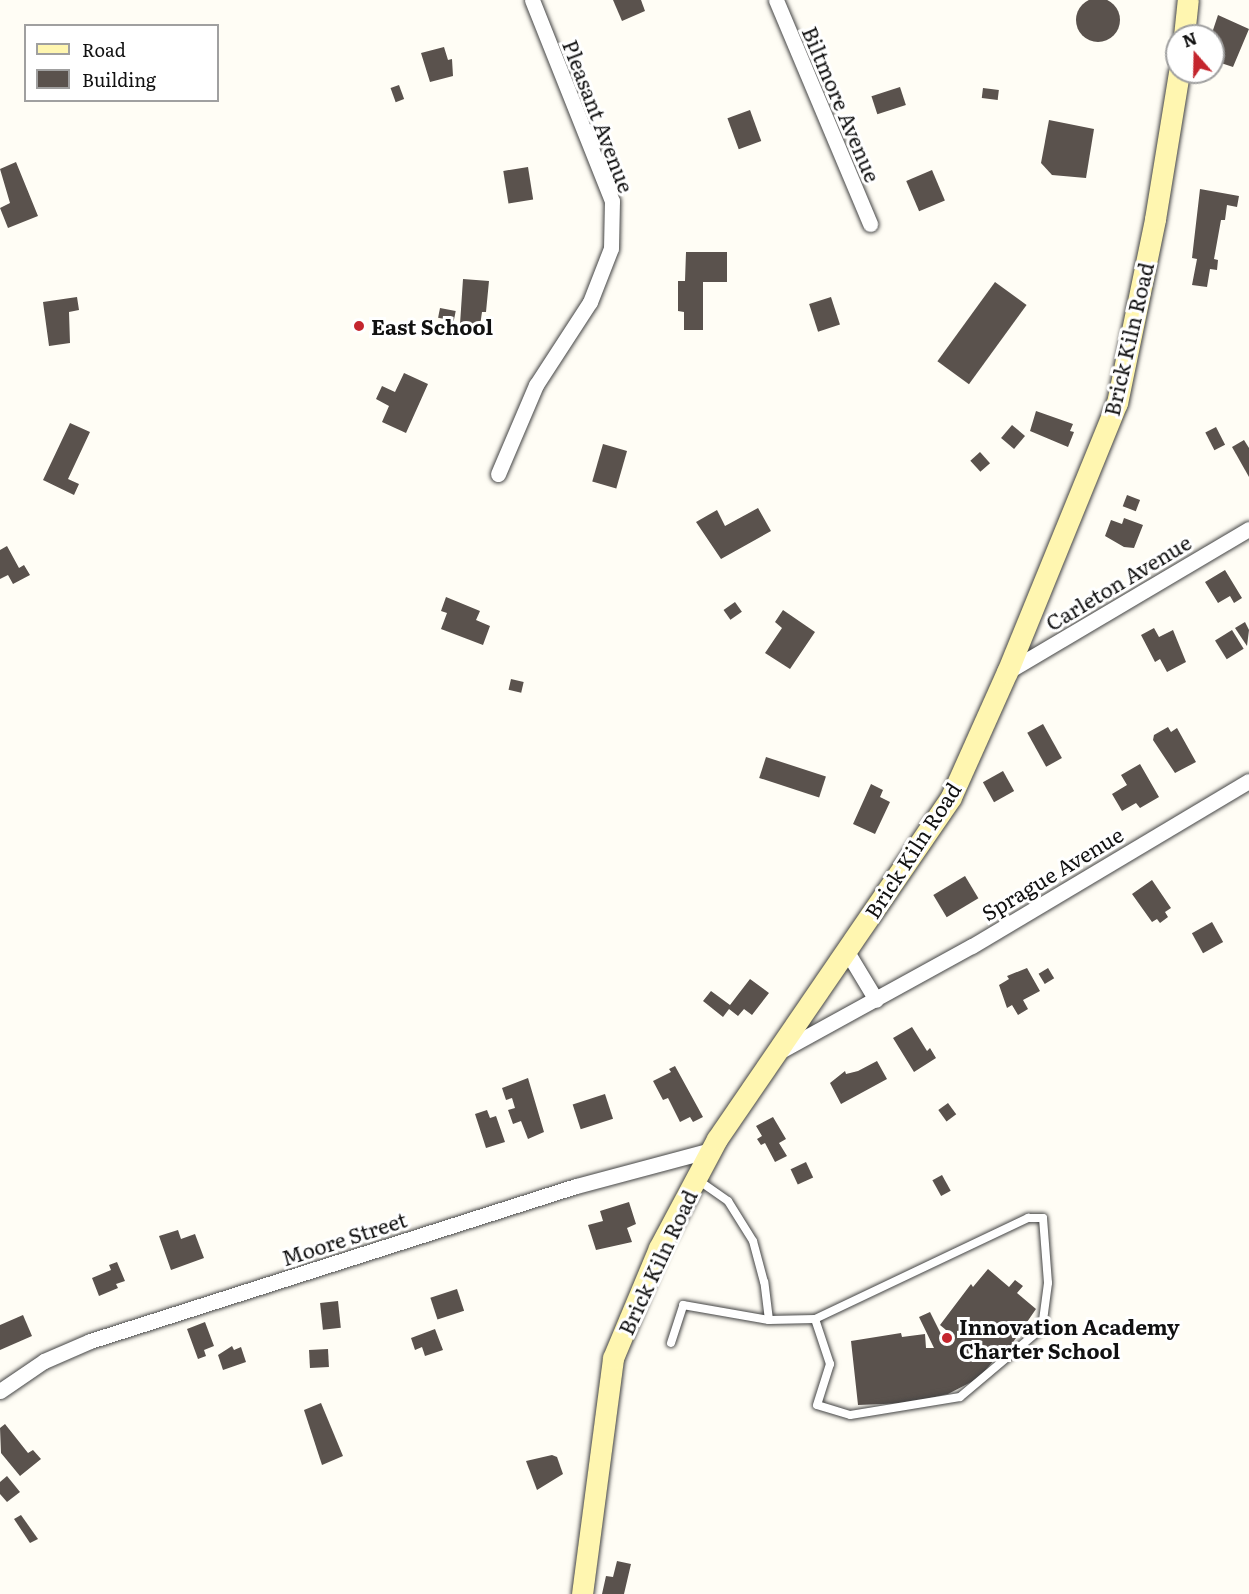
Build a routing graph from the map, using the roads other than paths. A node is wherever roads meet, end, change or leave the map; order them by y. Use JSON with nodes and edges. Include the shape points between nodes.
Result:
{"nodes":[{"id":1,"x":532,"y":0,"type":"edge"},
{"id":2,"x":776,"y":0,"type":"edge"},
{"id":3,"x":1188,"y":0,"type":"edge"},
{"id":4,"x":1185,"y":24,"type":"edge"},
{"id":5,"x":1177,"y":84,"type":"edge"},
{"id":6,"x":870,"y":224,"type":"dead end"},
{"id":7,"x":498,"y":474,"type":"dead end"},
{"id":8,"x":1249,"y":529,"type":"edge"},
{"id":9,"x":1008,"y":672,"type":"junction"},
{"id":10,"x":1249,"y":781,"type":"edge"},
{"id":11,"x":846,"y":950,"type":"junction"},
{"id":12,"x":876,"y":1000,"type":"junction"},
{"id":13,"x":771,"y":1056,"type":"junction"},
{"id":14,"x":711,"y":1150,"type":"junction"},
{"id":15,"x":696,"y":1178,"type":"junction"},
{"id":16,"x":815,"y":1319,"type":"junction"},
{"id":17,"x":769,"y":1320,"type":"junction"},
{"id":18,"x":671,"y":1343,"type":"dead end"},
{"id":19,"x":0,"y":1391,"type":"edge"},
{"id":20,"x":582,"y":1594,"type":"edge"}],
"edges":[{"from":1,"to":7,"type":"street","name":"Pleasant Avenue","via":[[612,201],[611,248],[590,302],[536,385]]},
{"from":2,"to":6,"type":"street","name":"Biltmore Avenue"},
{"from":3,"to":4,"type":"street"},
{"from":5,"to":9,"type":"street","name":"Brick Kiln Road","via":[[1137,317],[1117,403]]},
{"from":8,"to":9,"type":"street","name":"Carleton Avenue"},
{"from":9,"to":11,"type":"street","name":"Brick Kiln Road","via":[[951,796]]},
{"from":10,"to":12,"type":"street","name":"Sprague Avenue"},
{"from":11,"to":12,"type":"street"},
{"from":11,"to":13,"type":"street","name":"Brick Kiln Road"},
{"from":12,"to":13,"type":"street","name":"Sprague Avenue"},
{"from":13,"to":14,"type":"street","name":"Brick Kiln Road"},
{"from":14,"to":15,"type":"street","name":"Brick Kiln Road"},
{"from":14,"to":19,"type":"street","name":"Moore Street","via":[[576,1186],[90,1341],[44,1361]]},
{"from":15,"to":17,"type":"lane","via":[[728,1201],[753,1241]]},
{"from":15,"to":20,"type":"street","name":"Brick Kiln Road","via":[[659,1248],[613,1358]]},
{"from":16,"to":16,"type":"lane","via":[[1028,1218],[1043,1218],[1048,1284],[1042,1328],[960,1397],[850,1414],[817,1405],[830,1364]]},
{"from":16,"to":17,"type":"lane"},
{"from":17,"to":18,"type":"lane","via":[[683,1305]]}]}
